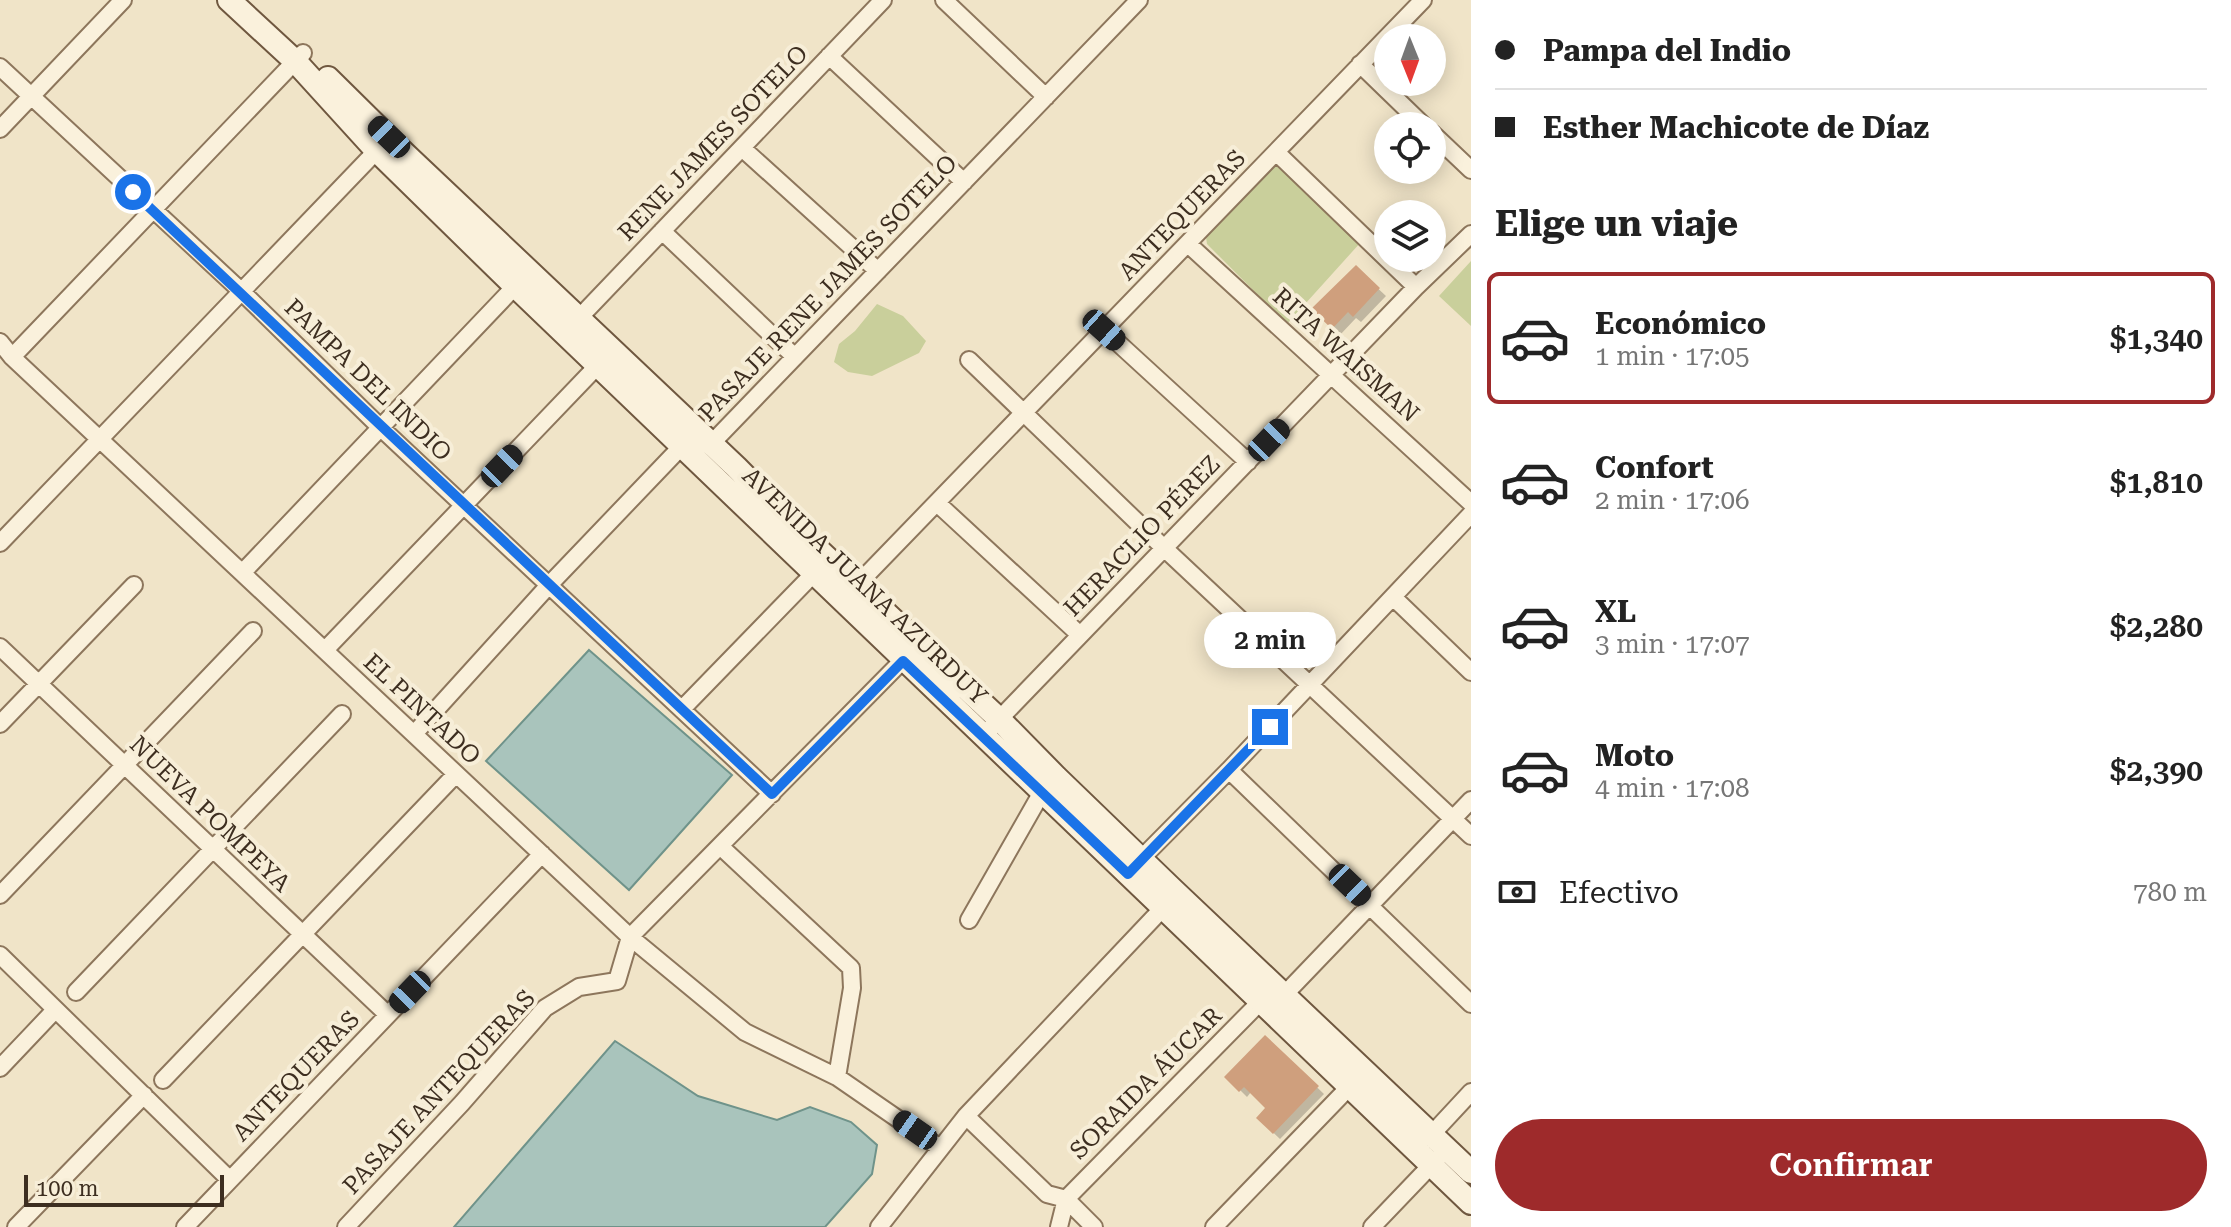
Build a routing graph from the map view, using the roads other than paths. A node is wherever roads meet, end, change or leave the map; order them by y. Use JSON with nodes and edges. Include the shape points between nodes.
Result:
{"nodes":[{"id":1,"x":123,"y":0,"type":"edge"},
{"id":2,"x":229,"y":0,"type":"edge"},
{"id":3,"x":247,"y":0,"type":"edge"},
{"id":4,"x":883,"y":0,"type":"edge"},
{"id":5,"x":944,"y":0,"type":"edge"},
{"id":6,"x":1423,"y":0,"type":"edge"},
{"id":7,"x":1129,"y":3,"type":"edge"},
{"id":8,"x":829,"y":56,"type":"junction"},
{"id":9,"x":299,"y":57,"type":"junction"},
{"id":10,"x":1360,"y":64,"type":"junction"},
{"id":11,"x":0,"y":67,"type":"edge"},
{"id":12,"x":31,"y":96,"type":"junction"},
{"id":13,"x":1046,"y":97,"type":"junction"},
{"id":14,"x":1410,"y":112,"type":"edge"},
{"id":15,"x":0,"y":129,"type":"edge"},
{"id":16,"x":383,"y":144,"type":"junction"},
{"id":17,"x":1446,"y":146,"type":"edge"},
{"id":18,"x":742,"y":148,"type":"junction"},
{"id":19,"x":1276,"y":152,"type":"junction"},
{"id":20,"x":1471,"y":170,"type":"edge"},
{"id":21,"x":964,"y":182,"type":"junction"},
{"id":22,"x":154,"y":211,"type":"junction"},
{"id":23,"x":662,"y":231,"type":"junction"},
{"id":24,"x":1471,"y":234,"type":"edge"},
{"id":25,"x":1188,"y":244,"type":"junction"},
{"id":26,"x":878,"y":271,"type":"junction"},
{"id":27,"x":522,"y":279,"type":"junction"},
{"id":28,"x":1416,"y":287,"type":"junction"},
{"id":29,"x":241,"y":291,"type":"junction"},
{"id":30,"x":578,"y":319,"type":"junction"},
{"id":31,"x":1104,"y":330,"type":"junction"},
{"id":32,"x":0,"y":342,"type":"edge"},
{"id":33,"x":12,"y":357,"type":"junction"},
{"id":34,"x":795,"y":357,"type":"junction"},
{"id":35,"x":605,"y":358,"type":"junction"},
{"id":36,"x":969,"y":360,"type":"dead end"},
{"id":37,"x":1332,"y":374,"type":"junction"},
{"id":38,"x":1025,"y":413,"type":"junction"},
{"id":39,"x":380,"y":427,"type":"junction"},
{"id":40,"x":100,"y":439,"type":"junction"},
{"id":41,"x":711,"y":444,"type":"junction"},
{"id":42,"x":681,"y":447,"type":"junction"},
{"id":43,"x":1248,"y":462,"type":"junction"},
{"id":44,"x":937,"y":503,"type":"junction"},
{"id":45,"x":1471,"y":503,"type":"edge"},
{"id":46,"x":463,"y":506,"type":"junction"},
{"id":47,"x":1471,"y":514,"type":"edge"},
{"id":48,"x":0,"y":543,"type":"edge"},
{"id":49,"x":1164,"y":548,"type":"junction"},
{"id":50,"x":821,"y":566,"type":"junction"},
{"id":51,"x":242,"y":573,"type":"junction"},
{"id":52,"x":550,"y":584,"type":"junction"},
{"id":53,"x":134,"y":585,"type":"dead end"},
{"id":54,"x":850,"y":593,"type":"junction"},
{"id":55,"x":1394,"y":598,"type":"junction"},
{"id":56,"x":253,"y":631,"type":"dead end"},
{"id":57,"x":1080,"y":635,"type":"junction"},
{"id":58,"x":918,"y":643,"type":"junction"},
{"id":59,"x":0,"y":647,"type":"edge"},
{"id":60,"x":325,"y":650,"type":"junction"},
{"id":61,"x":903,"y":661,"type":"junction"},
{"id":62,"x":1471,"y":672,"type":"edge"},
{"id":63,"x":39,"y":684,"type":"junction"},
{"id":64,"x":1310,"y":685,"type":"junction"},
{"id":65,"x":682,"y":709,"type":"junction"},
{"id":66,"x":342,"y":714,"type":"dead end"},
{"id":67,"x":999,"y":719,"type":"junction"},
{"id":68,"x":0,"y":724,"type":"edge"},
{"id":69,"x":414,"y":734,"type":"junction"},
{"id":70,"x":983,"y":736,"type":"junction"},
{"id":71,"x":124,"y":765,"type":"junction"},
{"id":72,"x":1229,"y":770,"type":"junction"},
{"id":73,"x":456,"y":774,"type":"junction"},
{"id":74,"x":1049,"y":785,"type":"junction"},
{"id":75,"x":772,"y":794,"type":"junction"},
{"id":76,"x":1471,"y":800,"type":"edge"},
{"id":77,"x":1453,"y":819,"type":"junction"},
{"id":78,"x":1471,"y":836,"type":"edge"},
{"id":79,"x":720,"y":846,"type":"junction"},
{"id":80,"x":213,"y":849,"type":"junction"},
{"id":81,"x":542,"y":854,"type":"junction"},
{"id":82,"x":1134,"y":866,"type":"junction"},
{"id":83,"x":0,"y":895,"type":"edge"},
{"id":84,"x":1166,"y":898,"type":"junction"},
{"id":85,"x":1370,"y":904,"type":"junction"},
{"id":86,"x":969,"y":920,"type":"dead end"},
{"id":87,"x":302,"y":934,"type":"junction"},
{"id":88,"x":630,"y":937,"type":"junction"},
{"id":89,"x":0,"y":955,"type":"edge"},
{"id":90,"x":76,"y":992,"type":"dead end"},
{"id":91,"x":1285,"y":994,"type":"junction"},
{"id":92,"x":1261,"y":1001,"type":"junction"},
{"id":93,"x":1471,"y":1004,"type":"edge"},
{"id":94,"x":55,"y":1010,"type":"junction"},
{"id":95,"x":388,"y":1015,"type":"junction"},
{"id":96,"x":0,"y":1068,"type":"edge"},
{"id":97,"x":837,"y":1077,"type":"junction"},
{"id":98,"x":163,"y":1080,"type":"dead end"},
{"id":99,"x":1357,"y":1080,"type":"junction"},
{"id":100,"x":1471,"y":1092,"type":"edge"},
{"id":101,"x":144,"y":1095,"type":"junction"},
{"id":102,"x":966,"y":1116,"type":"junction"},
{"id":103,"x":940,"y":1148,"type":"junction"},
{"id":104,"x":1437,"y":1149,"type":"junction"},
{"id":105,"x":1471,"y":1172,"type":"edge"},
{"id":106,"x":230,"y":1180,"type":"junction"},
{"id":107,"x":1066,"y":1199,"type":"junction"},
{"id":108,"x":1471,"y":1203,"type":"edge"},
{"id":109,"x":16,"y":1227,"type":"edge"},
{"id":110,"x":185,"y":1227,"type":"edge"},
{"id":111,"x":346,"y":1227,"type":"edge"},
{"id":112,"x":879,"y":1227,"type":"edge"},
{"id":113,"x":1059,"y":1227,"type":"edge"},
{"id":114,"x":1094,"y":1227,"type":"edge"},
{"id":115,"x":1214,"y":1227,"type":"edge"},
{"id":116,"x":1372,"y":1227,"type":"edge"}],
"edges":[{"from":1,"to":12,"type":"street"},
{"from":2,"to":9,"type":"main road","name":"AVENIDA JUANA AZURDUY"},
{"from":3,"to":9,"type":"main road","name":"AVENIDA JUANA AZURDUY"},
{"from":4,"to":8,"type":"street","name":"RENE JAMES SOTELO"},
{"from":5,"to":13,"type":"street"},
{"from":6,"to":10,"type":"street","name":"ANTEQUERAS"},
{"from":7,"to":13,"type":"street","name":"PASAJE RENE JAMES SOTELO"},
{"from":8,"to":18,"type":"street","name":"RENE JAMES SOTELO"},
{"from":8,"to":21,"type":"street"},
{"from":9,"to":16,"type":"main road","name":"AVENIDA JUANA AZURDUY"},
{"from":9,"to":22,"type":"street"},
{"from":10,"to":14,"type":"street"},
{"from":10,"to":19,"type":"street","name":"ANTEQUERAS"},
{"from":11,"to":12,"type":"street","name":"PAMPA DEL INDIO"},
{"from":12,"to":15,"type":"street"},
{"from":12,"to":22,"type":"street","name":"PAMPA DEL INDIO"},
{"from":13,"to":21,"type":"street","name":"PASAJE RENE JAMES SOTELO"},
{"from":16,"to":27,"type":"main road","name":"AVENIDA JUANA AZURDUY"},
{"from":16,"to":29,"type":"street"},
{"from":17,"to":20,"type":"street"},
{"from":18,"to":23,"type":"street","name":"RENE JAMES SOTELO"},
{"from":18,"to":26,"type":"street"},
{"from":19,"to":25,"type":"street","name":"ANTEQUERAS"},
{"from":19,"to":28,"type":"street"},
{"from":21,"to":26,"type":"street","name":"PASAJE RENE JAMES SOTELO"},
{"from":22,"to":29,"type":"street","name":"PAMPA DEL INDIO"},
{"from":22,"to":33,"type":"street"},
{"from":23,"to":30,"type":"street","name":"RENE JAMES SOTELO"},
{"from":23,"to":34,"type":"street"},
{"from":24,"to":28,"type":"street","name":"HERACLIO PÉREZ"},
{"from":25,"to":31,"type":"street","name":"ANTEQUERAS"},
{"from":25,"to":37,"type":"street","name":"RITA WAISMAN"},
{"from":26,"to":34,"type":"street","name":"PASAJE RENE JAMES SOTELO"},
{"from":27,"to":30,"type":"main road","name":"AVENIDA JUANA AZURDUY"},
{"from":27,"to":35,"type":"main road","name":"AVENIDA JUANA AZURDUY"},
{"from":27,"to":39,"type":"street"},
{"from":28,"to":37,"type":"street","name":"HERACLIO PÉREZ"},
{"from":29,"to":39,"type":"street","name":"PAMPA DEL INDIO"},
{"from":29,"to":40,"type":"street"},
{"from":30,"to":35,"type":"main road","name":"AVENIDA JUANA AZURDUY"},
{"from":31,"to":38,"type":"street","name":"ANTEQUERAS"},
{"from":31,"to":43,"type":"street"},
{"from":32,"to":33,"type":"street","name":"EL PINTADO"},
{"from":33,"to":40,"type":"street","name":"EL PINTADO"},
{"from":34,"to":41,"type":"street","name":"PASAJE RENE JAMES SOTELO"},
{"from":35,"to":41,"type":"main road","name":"AVENIDA JUANA AZURDUY"},
{"from":35,"to":42,"type":"main road","name":"AVENIDA JUANA AZURDUY"},
{"from":35,"to":46,"type":"street"},
{"from":36,"to":38,"type":"street"},
{"from":37,"to":43,"type":"street","name":"HERACLIO PÉREZ"},
{"from":37,"to":45,"type":"street","name":"RITA WAISMAN"},
{"from":38,"to":44,"type":"street","name":"ANTEQUERAS"},
{"from":38,"to":49,"type":"street"},
{"from":39,"to":46,"type":"street","name":"PAMPA DEL INDIO"},
{"from":39,"to":51,"type":"street"},
{"from":40,"to":48,"type":"street"},
{"from":40,"to":51,"type":"street","name":"EL PINTADO"},
{"from":41,"to":42,"type":"street","name":"PASAJE RENE JAMES SOTELO"},
{"from":41,"to":50,"type":"main road","name":"AVENIDA JUANA AZURDUY"},
{"from":42,"to":50,"type":"main road","name":"AVENIDA JUANA AZURDUY"},
{"from":42,"to":52,"type":"street"},
{"from":43,"to":49,"type":"street","name":"HERACLIO PÉREZ"},
{"from":44,"to":54,"type":"street","name":"ANTEQUERAS"},
{"from":44,"to":57,"type":"street"},
{"from":46,"to":52,"type":"street","name":"PAMPA DEL INDIO"},
{"from":46,"to":60,"type":"street"},
{"from":47,"to":55,"type":"street"},
{"from":49,"to":57,"type":"street","name":"HERACLIO PÉREZ"},
{"from":49,"to":64,"type":"street"},
{"from":50,"to":54,"type":"main road","name":"AVENIDA JUANA AZURDUY"},
{"from":50,"to":65,"type":"street"},
{"from":51,"to":60,"type":"street","name":"EL PINTADO"},
{"from":52,"to":65,"type":"street","name":"PAMPA DEL INDIO"},
{"from":52,"to":69,"type":"street"},
{"from":53,"to":63,"type":"street"},
{"from":54,"to":58,"type":"main road","name":"AVENIDA JUANA AZURDUY"},
{"from":54,"to":61,"type":"main road","name":"AVENIDA JUANA AZURDUY"},
{"from":55,"to":62,"type":"street"},
{"from":55,"to":64,"type":"street"},
{"from":56,"to":71,"type":"street"},
{"from":57,"to":67,"type":"street","name":"HERACLIO PÉREZ"},
{"from":58,"to":61,"type":"street"},
{"from":58,"to":67,"type":"main road","name":"AVENIDA JUANA AZURDUY"},
{"from":59,"to":63,"type":"street","name":"NUEVA POMPEYA"},
{"from":60,"to":69,"type":"street","name":"EL PINTADO"},
{"from":61,"to":70,"type":"main road","name":"AVENIDA JUANA AZURDUY"},
{"from":61,"to":75,"type":"street"},
{"from":63,"to":68,"type":"street"},
{"from":63,"to":71,"type":"street","name":"NUEVA POMPEYA"},
{"from":64,"to":72,"type":"street"},
{"from":64,"to":77,"type":"street"},
{"from":65,"to":75,"type":"street","name":"PAMPA DEL INDIO"},
{"from":66,"to":80,"type":"street"},
{"from":67,"to":70,"type":"street","name":"HERACLIO PÉREZ"},
{"from":67,"to":74,"type":"main road","name":"AVENIDA JUANA AZURDUY"},
{"from":69,"to":73,"type":"street","name":"EL PINTADO"},
{"from":70,"to":74,"type":"main road","name":"AVENIDA JUANA AZURDUY"},
{"from":71,"to":80,"type":"street","name":"NUEVA POMPEYA"},
{"from":71,"to":83,"type":"street"},
{"from":72,"to":82,"type":"street"},
{"from":72,"to":85,"type":"street"},
{"from":73,"to":81,"type":"street","name":"EL PINTADO"},
{"from":73,"to":87,"type":"street"},
{"from":74,"to":82,"type":"main road","name":"AVENIDA JUANA AZURDUY"},
{"from":74,"to":86,"type":"street"},
{"from":75,"to":79,"type":"street"},
{"from":76,"to":77,"type":"street"},
{"from":77,"to":78,"type":"street"},
{"from":77,"to":85,"type":"street"},
{"from":79,"to":88,"type":"street"},
{"from":79,"to":97,"type":"street","via":[[851,968]]},
{"from":80,"to":87,"type":"street","name":"NUEVA POMPEYA"},
{"from":80,"to":90,"type":"street"},
{"from":81,"to":88,"type":"street","name":"EL PINTADO"},
{"from":81,"to":95,"type":"street","name":"ANTEQUERAS"},
{"from":82,"to":84,"type":"main road","name":"AVENIDA JUANA AZURDUY"},
{"from":84,"to":91,"type":"main road","name":"AVENIDA JUANA AZURDUY"},
{"from":84,"to":92,"type":"main road","name":"AVENIDA JUANA AZURDUY"},
{"from":84,"to":102,"type":"street"},
{"from":85,"to":91,"type":"street"},
{"from":85,"to":93,"type":"street"},
{"from":87,"to":95,"type":"street","name":"NUEVA POMPEYA"},
{"from":87,"to":98,"type":"street"},
{"from":88,"to":97,"type":"street","name":"EL PINTADO","via":[[745,1032]]},
{"from":88,"to":111,"type":"street","name":"PASAJE ANTEQUERAS","via":[[617,981],[579,987],[545,1008]]},
{"from":89,"to":94,"type":"street"},
{"from":91,"to":92,"type":"street"},
{"from":91,"to":99,"type":"main road","name":"AVENIDA JUANA AZURDUY"},
{"from":92,"to":99,"type":"main road","name":"AVENIDA JUANA AZURDUY"},
{"from":92,"to":107,"type":"street","name":"SORAIDA ÁUCAR"},
{"from":94,"to":96,"type":"street"},
{"from":94,"to":101,"type":"street"},
{"from":95,"to":106,"type":"street","name":"ANTEQUERAS"},
{"from":97,"to":103,"type":"street","name":"EL PINTADO"},
{"from":99,"to":104,"type":"main road","name":"AVENIDA JUANA AZURDUY"},
{"from":99,"to":104,"type":"main road","name":"AVENIDA JUANA AZURDUY"},
{"from":99,"to":115,"type":"street"},
{"from":100,"to":104,"type":"street"},
{"from":101,"to":106,"type":"street"},
{"from":101,"to":109,"type":"street"},
{"from":102,"to":103,"type":"street"},
{"from":102,"to":107,"type":"street","via":[[1047,1194]]},
{"from":103,"to":112,"type":"street"},
{"from":104,"to":105,"type":"main road","name":"AVENIDA JUANA AZURDUY"},
{"from":104,"to":108,"type":"main road","name":"AVENIDA JUANA AZURDUY"},
{"from":104,"to":116,"type":"street"},
{"from":106,"to":110,"type":"street","name":"ANTEQUERAS"},
{"from":107,"to":113,"type":"street"},
{"from":107,"to":114,"type":"street"}]}
